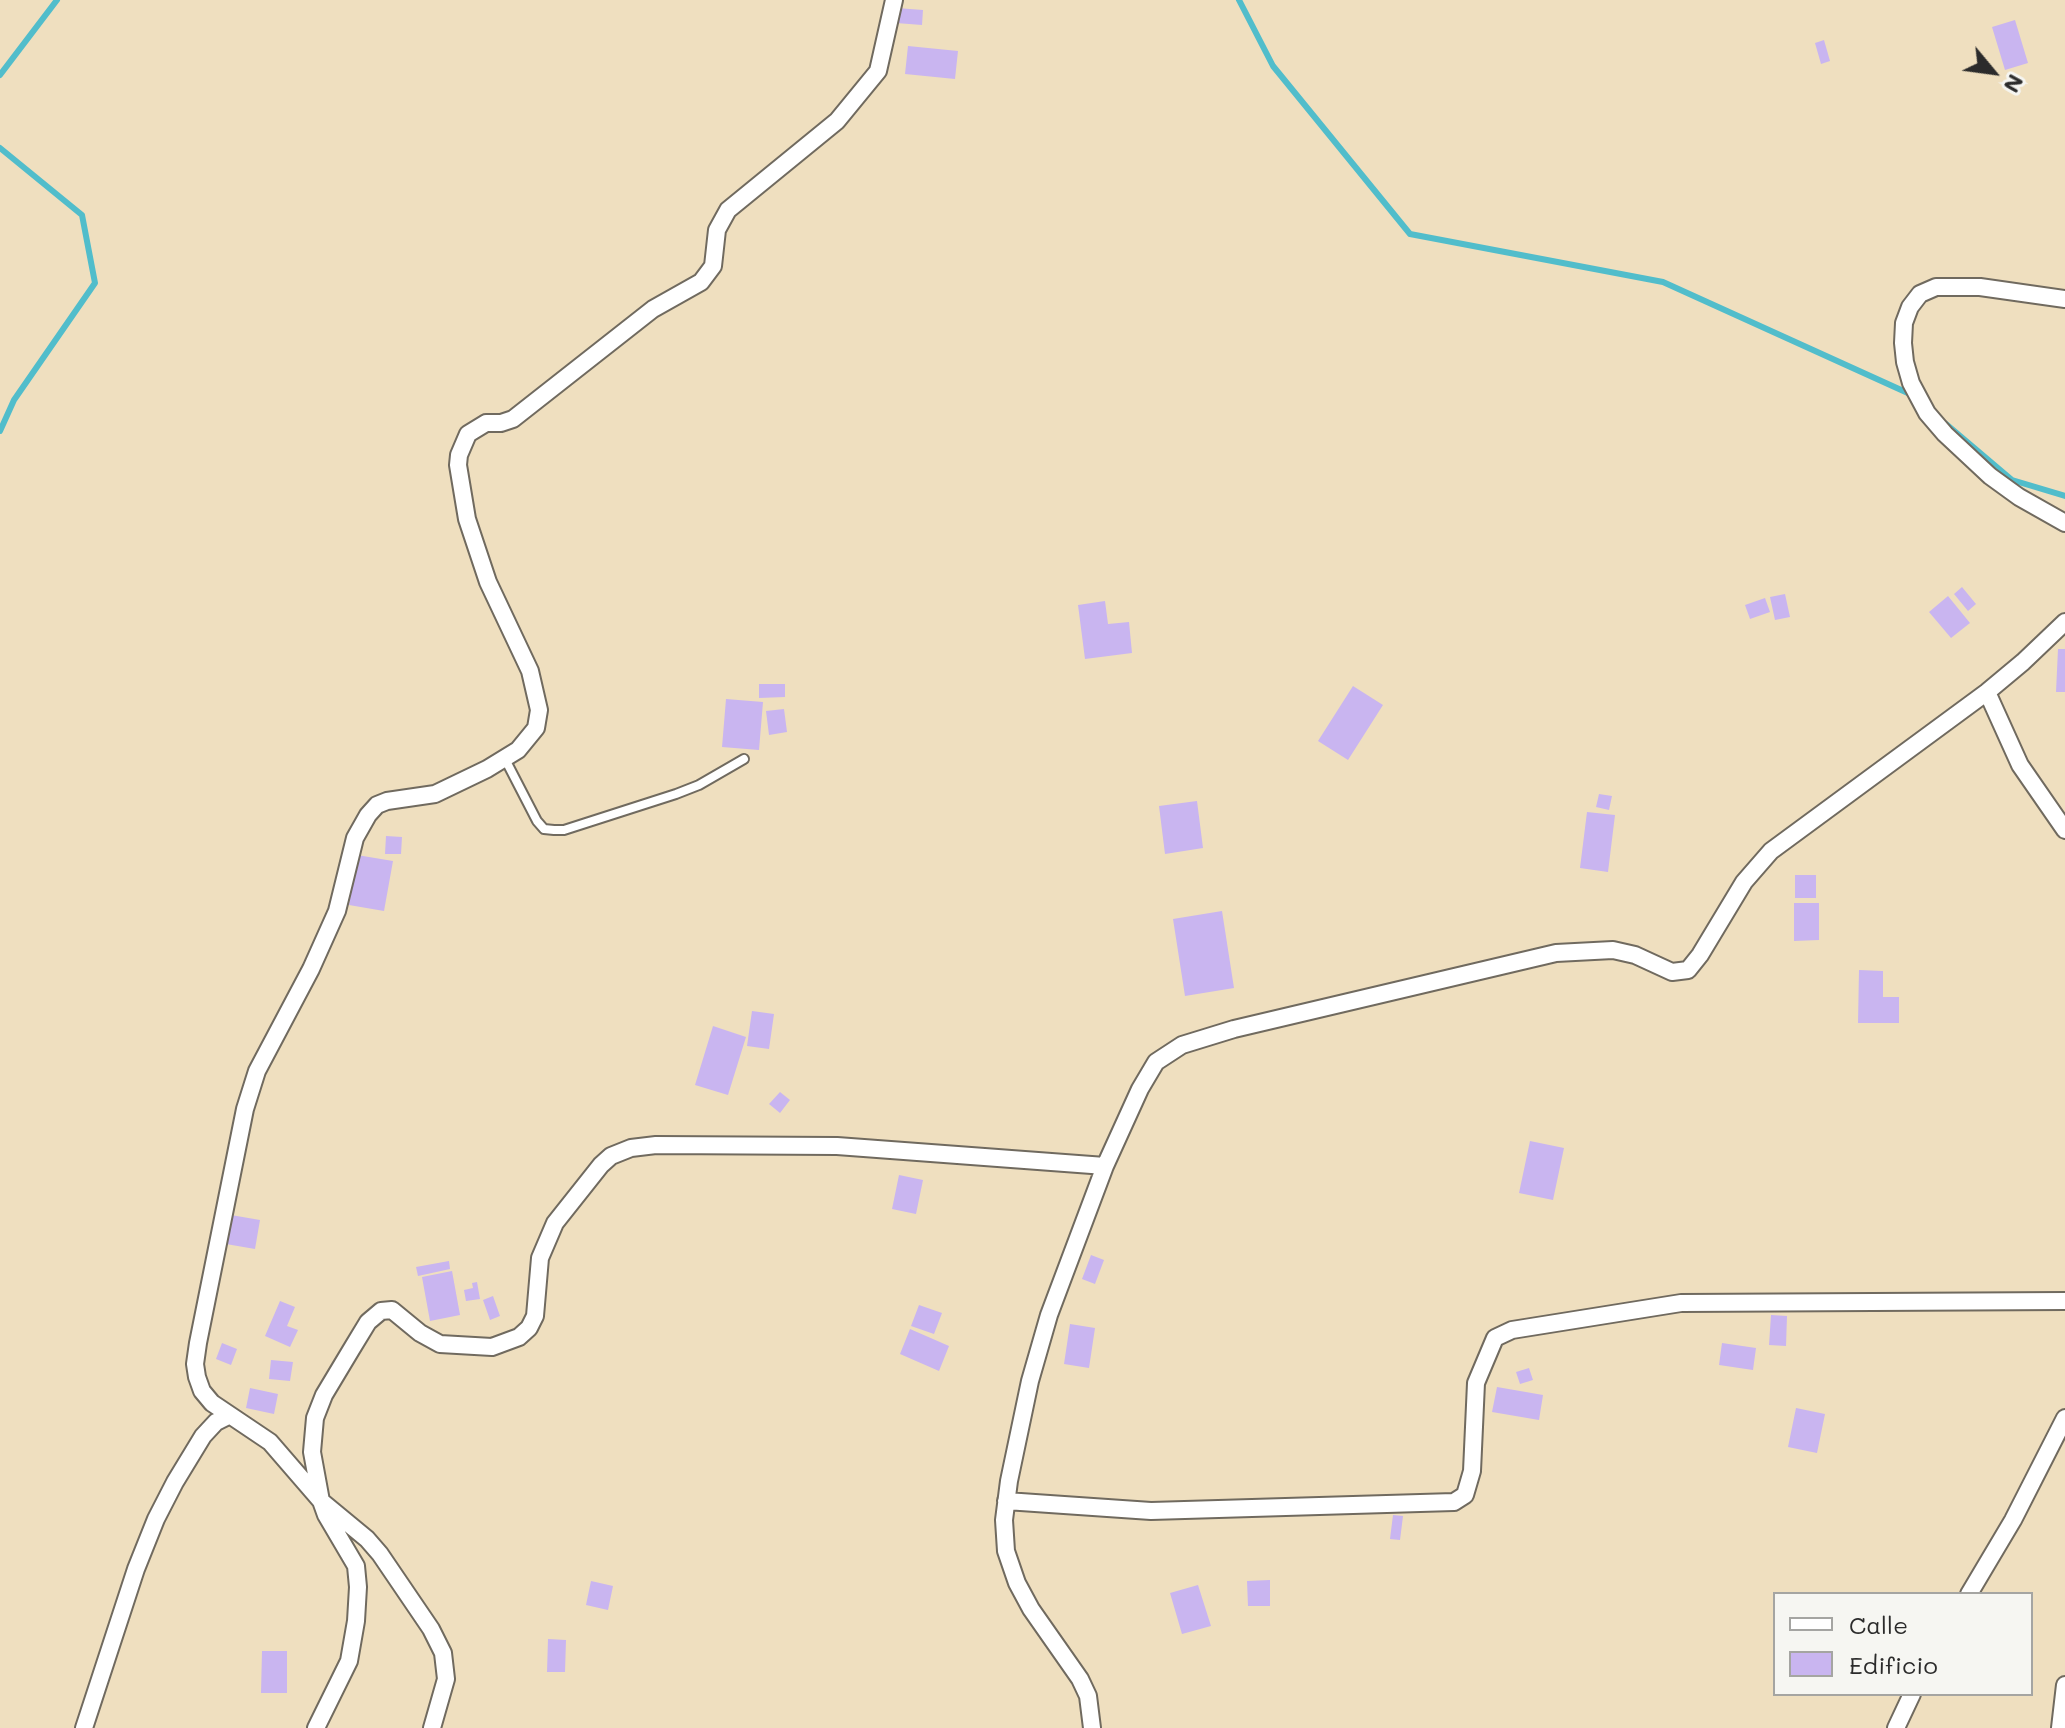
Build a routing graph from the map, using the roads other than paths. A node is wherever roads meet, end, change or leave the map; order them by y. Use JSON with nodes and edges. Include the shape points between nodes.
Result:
{"nodes":[{"id":1,"x":894,"y":0,"type":"edge"},
{"id":2,"x":2065,"y":299,"type":"edge"},
{"id":3,"x":2065,"y":523,"type":"edge"},
{"id":4,"x":2065,"y":622,"type":"edge"},
{"id":5,"x":1987,"y":692,"type":"junction"},
{"id":6,"x":505,"y":759,"type":"junction"},
{"id":7,"x":744,"y":759,"type":"dead end"},
{"id":8,"x":2065,"y":830,"type":"edge"},
{"id":9,"x":1105,"y":1166,"type":"junction"},
{"id":10,"x":2065,"y":1301,"type":"edge"},
{"id":11,"x":228,"y":1416,"type":"junction"},
{"id":12,"x":2065,"y":1418,"type":"edge"},
{"id":13,"x":321,"y":1501,"type":"junction"},
{"id":14,"x":1006,"y":1501,"type":"junction"},
{"id":15,"x":1970,"y":1592,"type":"edge"},
{"id":16,"x":2065,"y":1685,"type":"edge"},
{"id":17,"x":1911,"y":1696,"type":"edge"},
{"id":18,"x":84,"y":1728,"type":"edge"},
{"id":19,"x":316,"y":1728,"type":"edge"},
{"id":20,"x":432,"y":1728,"type":"edge"},
{"id":21,"x":1092,"y":1728,"type":"edge"},
{"id":22,"x":1896,"y":1728,"type":"edge"},
{"id":23,"x":2060,"y":1728,"type":"edge"}],
"edges":[{"from":1,"to":6,"type":"street","via":[[878,71],[837,121],[728,210],[717,230],[713,266],[701,282],[653,309],[513,419],[486,423],[468,434],[458,465],[467,519],[488,582],[524,654],[539,710],[528,740]]},
{"from":2,"to":3,"type":"street","via":[[1936,287],[1920,294],[1904,323],[1905,362],[1927,413],[1972,462]]},
{"from":4,"to":5,"type":"street"},
{"from":5,"to":8,"type":"street","via":[[2020,765]]},
{"from":5,"to":9,"type":"street","via":[[1771,851],[1744,882],[1688,970],[1672,972],[1613,950],[1556,953],[1191,1042],[1156,1062]]},
{"from":6,"to":7,"type":"lane","via":[[537,821],[554,830],[676,794]]},
{"from":6,"to":11,"type":"street","via":[[435,794],[377,805],[355,838],[337,911],[257,1071],[245,1109],[195,1364],[202,1391]]},
{"from":9,"to":13,"type":"street","via":[[837,1146],[656,1145],[620,1152],[601,1165],[555,1223],[540,1258],[535,1316],[519,1337],[492,1347],[453,1346],[430,1339],[392,1310],[381,1311],[368,1322],[315,1418],[312,1452]]},
{"from":9,"to":14,"type":"street","via":[[1049,1315]]},
{"from":10,"to":14,"type":"street","via":[[1681,1303],[1512,1330],[1495,1338],[1476,1383],[1472,1471],[1465,1495],[1454,1502],[1151,1511]]},
{"from":11,"to":13,"type":"street","via":[[270,1442]]},
{"from":11,"to":18,"type":"street","via":[[198,1443],[156,1519]]},
{"from":12,"to":15,"type":"street"},
{"from":13,"to":19,"type":"street","via":[[356,1566],[358,1587],[349,1661]]},
{"from":13,"to":20,"type":"street","via":[[380,1554],[443,1653],[446,1679]]},
{"from":14,"to":21,"type":"street","via":[[1006,1551],[1017,1583],[1080,1679]]},
{"from":16,"to":23,"type":"street"},
{"from":17,"to":22,"type":"street"}]}
